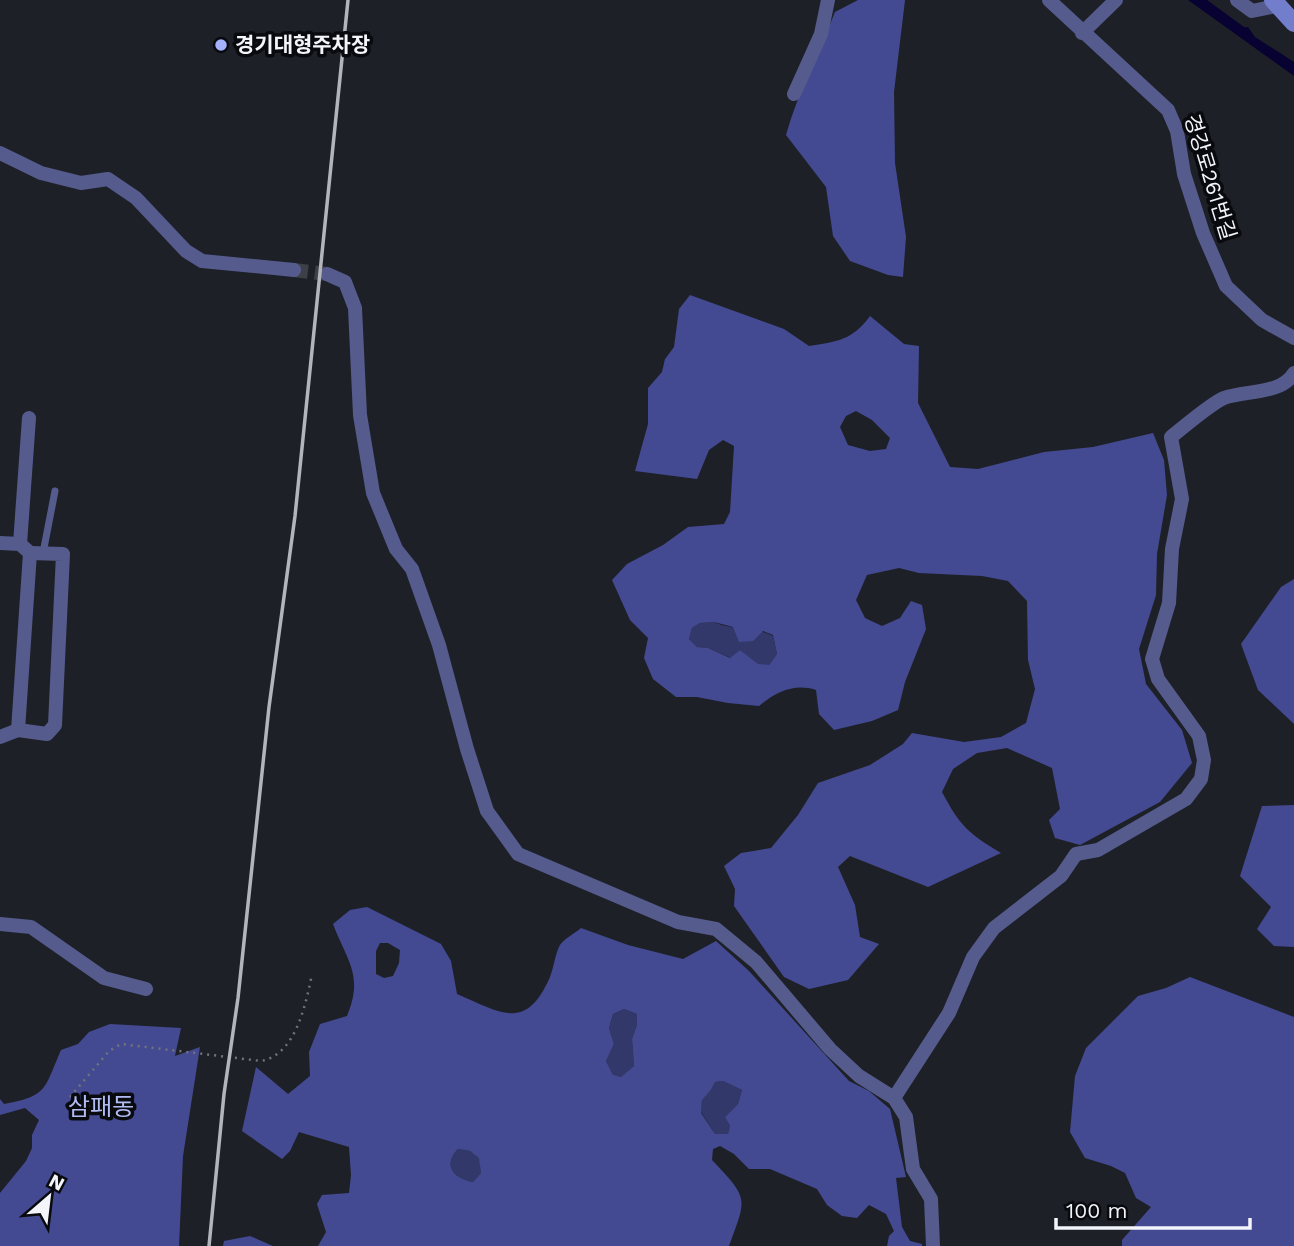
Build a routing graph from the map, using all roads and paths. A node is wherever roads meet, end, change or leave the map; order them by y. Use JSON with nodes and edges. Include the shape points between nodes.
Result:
{"nodes":[{"id":1,"x":828,"y":0,"type":"edge"},
{"id":2,"x":1049,"y":0,"type":"edge"},
{"id":3,"x":1116,"y":0,"type":"edge"},
{"id":4,"x":1237,"y":0,"type":"edge"},
{"id":5,"x":1274,"y":3,"type":"edge"},
{"id":6,"x":1294,"y":23,"type":"edge"},
{"id":7,"x":1083,"y":33,"type":"junction"},
{"id":8,"x":794,"y":94,"type":"dead end"},
{"id":9,"x":0,"y":153,"type":"edge"},
{"id":10,"x":294,"y":270,"type":"tunnel mouth"},
{"id":11,"x":327,"y":274,"type":"tunnel mouth"},
{"id":12,"x":1294,"y":338,"type":"edge"},
{"id":13,"x":1294,"y":373,"type":"edge"},
{"id":14,"x":29,"y":418,"type":"dead end"},
{"id":15,"x":55,"y":491,"type":"dead end"},
{"id":16,"x":0,"y":543,"type":"edge"},
{"id":17,"x":31,"y":550,"type":"junction"},
{"id":18,"x":18,"y":730,"type":"junction"},
{"id":19,"x":0,"y":737,"type":"edge"},
{"id":20,"x":0,"y":924,"type":"edge"},
{"id":21,"x":312,"y":974,"type":"dead end"},
{"id":22,"x":146,"y":989,"type":"dead end"},
{"id":23,"x":70,"y":1097,"type":"dead end"},
{"id":24,"x":894,"y":1098,"type":"junction"},
{"id":25,"x":933,"y":1246,"type":"edge"}],
"edges":[{"from":1,"to":8,"type":"street","via":[[821,34]]},
{"from":2,"to":7,"type":"street","name":"경강로261번길"},
{"from":3,"to":7,"type":"street"},
{"from":4,"to":5,"type":"street","via":[[1252,11]]},
{"from":5,"to":6,"type":"main road"},
{"from":7,"to":12,"type":"street","name":"경강로261번길","via":[[1168,110],[1203,233],[1226,286],[1262,320]]},
{"from":9,"to":10,"type":"street","via":[[41,173],[81,183],[108,179],[136,198],[186,251],[202,261]]},
{"from":11,"to":24,"type":"street","via":[[345,282],[355,308],[360,415],[373,493],[396,549],[412,569],[487,811],[518,854],[678,922],[716,929],[756,962],[830,1049],[859,1076]]},
{"from":13,"to":24,"type":"street","via":[[1290,380],[1255,393],[1223,398],[1171,437],[1182,499],[1172,549],[1169,603],[1152,659],[1158,679],[1199,736],[1204,760],[1201,779],[1186,799],[1098,850],[1076,854],[1061,876],[994,928],[973,957],[949,1013]]},
{"from":14,"to":17,"type":"street"},
{"from":15,"to":17,"type":"lane"},
{"from":16,"to":17,"type":"street"},
{"from":17,"to":18,"type":"street"},
{"from":17,"to":18,"type":"street","via":[[63,554],[55,725],[47,734]]},
{"from":18,"to":19,"type":"street"},
{"from":20,"to":22,"type":"street","via":[[31,927],[104,978]]},
{"from":21,"to":23,"type":"path","via":[[295,1031],[269,1059],[121,1044],[109,1051]]},
{"from":24,"to":25,"type":"street","via":[[906,1117],[914,1169],[931,1199]]}]}
